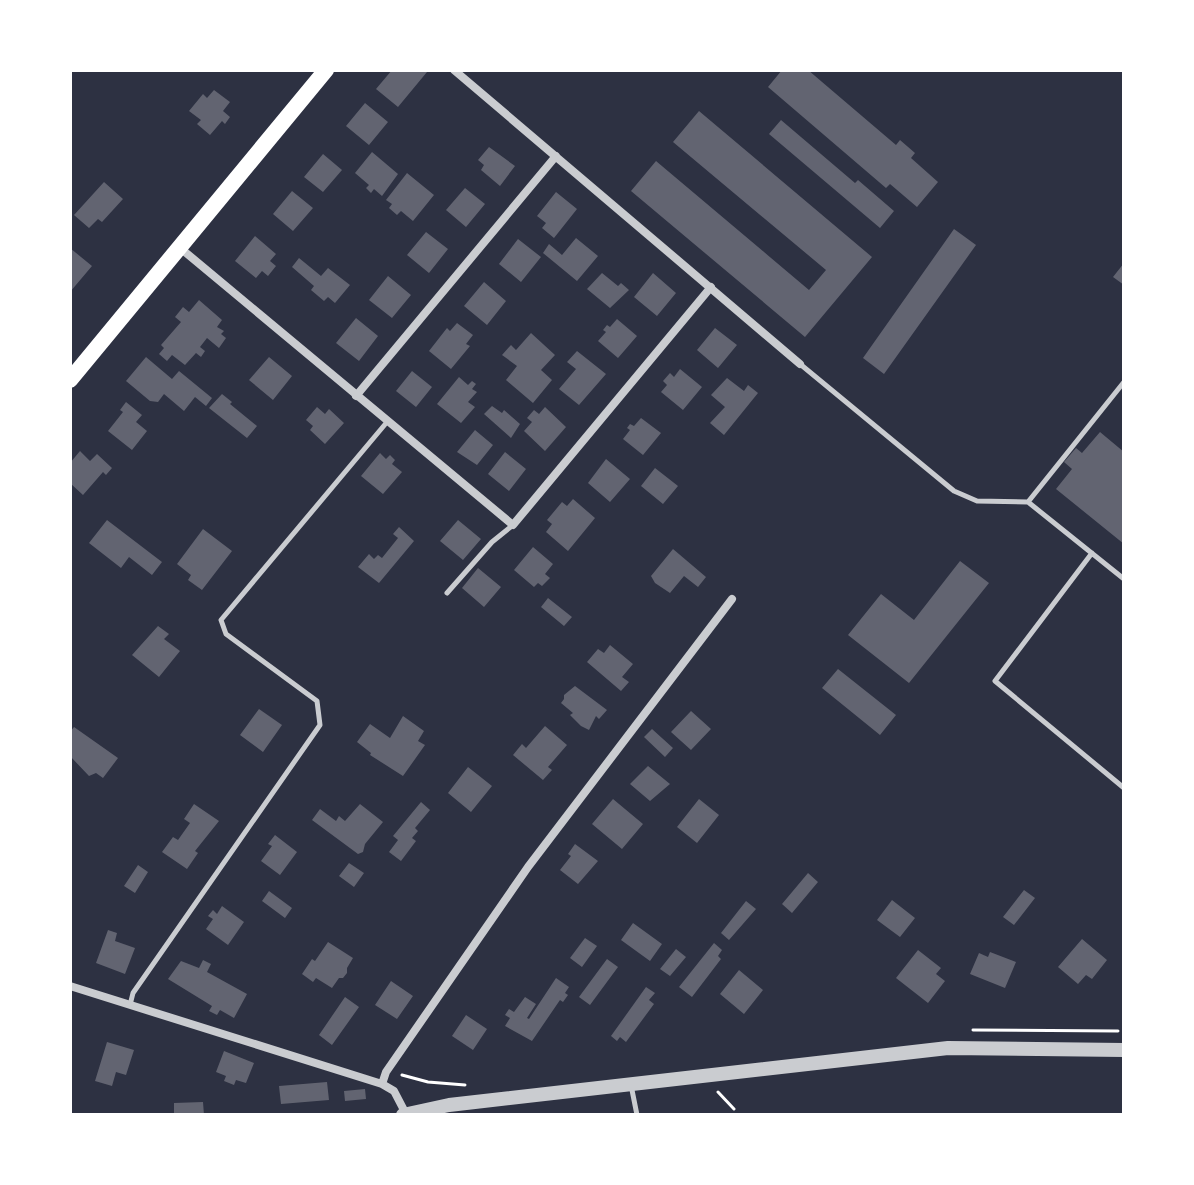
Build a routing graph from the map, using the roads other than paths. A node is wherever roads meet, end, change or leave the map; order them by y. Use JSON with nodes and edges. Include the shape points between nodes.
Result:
{"nodes":[{"id":1,"x":326,"y":70,"type":"edge"},
{"id":2,"x":454,"y":70,"type":"edge"},
{"id":3,"x":556,"y":156,"type":"junction"},
{"id":4,"x":178,"y":247,"type":"junction"},
{"id":5,"x":711,"y":287,"type":"junction"},
{"id":6,"x":800,"y":364,"type":"joint"},
{"id":7,"x":70,"y":380,"type":"edge"},
{"id":8,"x":1124,"y":382,"type":"edge"},
{"id":9,"x":356,"y":396,"type":"junction"},
{"id":10,"x":387,"y":422,"type":"junction"},
{"id":11,"x":1028,"y":502,"type":"junction"},
{"id":12,"x":513,"y":525,"type":"junction"},
{"id":13,"x":1092,"y":553,"type":"junction"},
{"id":14,"x":1124,"y":579,"type":"edge"},
{"id":15,"x":447,"y":593,"type":"dead end"},
{"id":16,"x":732,"y":599,"type":"dead end"},
{"id":17,"x":1124,"y":788,"type":"edge"},
{"id":18,"x":70,"y":986,"type":"edge"},
{"id":19,"x":129,"y":1006,"type":"junction"},
{"id":20,"x":1124,"y":1050,"type":"edge"},
{"id":21,"x":382,"y":1084,"type":"junction"},
{"id":22,"x":630,"y":1084,"type":"junction"},
{"id":23,"x":404,"y":1115,"type":"edge"},
{"id":24,"x":637,"y":1115,"type":"edge"}],
"edges":[{"from":1,"to":4,"type":"main road"},
{"from":2,"to":3,"type":"street"},
{"from":3,"to":5,"type":"street"},
{"from":3,"to":9,"type":"street"},
{"from":4,"to":7,"type":"main road"},
{"from":4,"to":9,"type":"street"},
{"from":5,"to":6,"type":"street"},
{"from":5,"to":12,"type":"street"},
{"from":6,"to":11,"type":"lane","via":[[954,491],[977,501]]},
{"from":8,"to":11,"type":"lane"},
{"from":9,"to":10,"type":"street"},
{"from":10,"to":12,"type":"street"},
{"from":10,"to":19,"type":"lane","via":[[221,620],[226,634],[317,701],[320,725]]},
{"from":11,"to":13,"type":"lane"},
{"from":12,"to":15,"type":"lane"},
{"from":13,"to":14,"type":"lane"},
{"from":13,"to":17,"type":"lane","via":[[995,681]]},
{"from":16,"to":21,"type":"street","via":[[528,867]]},
{"from":18,"to":19,"type":"street"},
{"from":19,"to":21,"type":"street"},
{"from":20,"to":22,"type":"street","via":[[948,1048]]},
{"from":21,"to":23,"type":"street","via":[[394,1091]]},
{"from":22,"to":23,"type":"street"},
{"from":22,"to":24,"type":"lane"}]}
